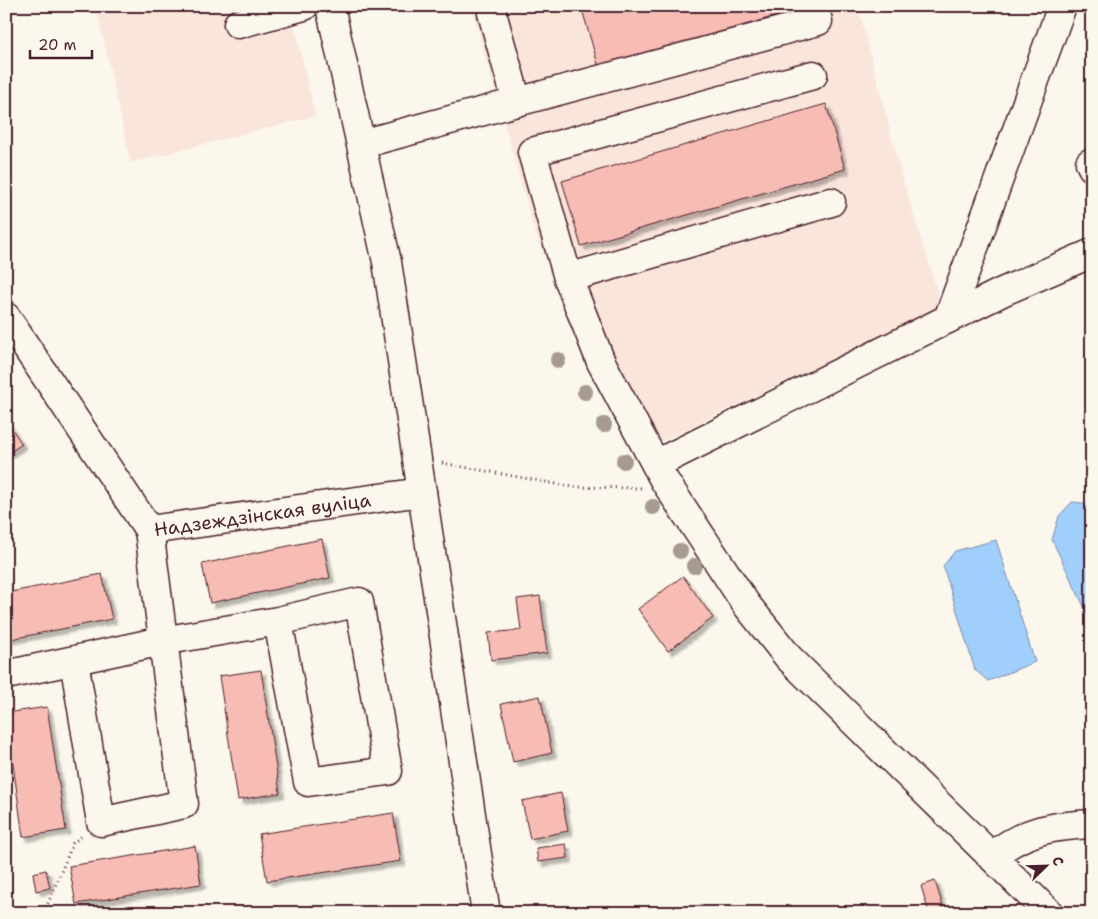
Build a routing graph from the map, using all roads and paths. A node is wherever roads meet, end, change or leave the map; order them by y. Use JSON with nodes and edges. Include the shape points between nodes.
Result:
{"nodes":[{"id":1,"x":304,"y":6,"type":"edge"},
{"id":2,"x":330,"y":6,"type":"edge"},
{"id":3,"x":814,"y":6,"type":"edge"},
{"id":4,"x":1062,"y":6,"type":"edge"},
{"id":5,"x":492,"y":13,"type":"dead end"},
{"id":6,"x":238,"y":24,"type":"dead end"},
{"id":7,"x":813,"y":75,"type":"dead end"},
{"id":8,"x":517,"y":102,"type":"junction"},
{"id":9,"x":361,"y":144,"type":"junction"},
{"id":10,"x":831,"y":202,"type":"dead end"},
{"id":11,"x":1092,"y":253,"type":"edge"},
{"id":12,"x":568,"y":278,"type":"junction"},
{"id":13,"x":6,"y":316,"type":"edge"},
{"id":14,"x":948,"y":319,"type":"junction"},
{"id":15,"x":418,"y":455,"type":"junction"},
{"id":16,"x":660,"y":472,"type":"junction"},
{"id":17,"x":422,"y":492,"type":"junction"},
{"id":18,"x":149,"y":530,"type":"junction"},
{"id":19,"x":278,"y":621,"type":"junction"},
{"id":20,"x":162,"y":640,"type":"junction"},
{"id":21,"x":74,"y":661,"type":"junction"},
{"id":22,"x":6,"y":675,"type":"edge"},
{"id":23,"x":101,"y":822,"type":"junction"},
{"id":24,"x":1092,"y":824,"type":"edge"},
{"id":25,"x":992,"y":856,"type":"junction"},
{"id":26,"x":44,"y":913,"type":"edge"},
{"id":27,"x":486,"y":913,"type":"edge"},
{"id":28,"x":1049,"y":913,"type":"edge"}],
"edges":[{"from":1,"to":6,"type":"street"},
{"from":2,"to":9,"type":"street"},
{"from":3,"to":8,"type":"street","via":[[818,21]]},
{"from":4,"to":14,"type":"street"},
{"from":5,"to":8,"type":"street"},
{"from":7,"to":12,"type":"street","via":[[532,152]]},
{"from":8,"to":9,"type":"street"},
{"from":9,"to":15,"type":"street","via":[[387,262]]},
{"from":10,"to":12,"type":"street"},
{"from":11,"to":14,"type":"street"},
{"from":12,"to":16,"type":"street","via":[[601,362]]},
{"from":13,"to":18,"type":"street","name":"Надзеждзінская вуліца"},
{"from":14,"to":16,"type":"street"},
{"from":15,"to":16,"type":"path","via":[[455,467],[573,487],[647,488]]},
{"from":15,"to":17,"type":"street"},
{"from":16,"to":25,"type":"street","via":[[746,604],[789,658]]},
{"from":17,"to":18,"type":"street","name":"Надзеждзінская вуліца"},
{"from":17,"to":27,"type":"street"},
{"from":18,"to":20,"type":"street"},
{"from":19,"to":19,"type":"street","via":[[308,782],[388,771],[359,602]]},
{"from":19,"to":20,"type":"street"},
{"from":20,"to":21,"type":"street"},
{"from":20,"to":23,"type":"street","via":[[184,804]]},
{"from":21,"to":22,"type":"street"},
{"from":21,"to":23,"type":"street"},
{"from":23,"to":26,"type":"path","via":[[73,843]]},
{"from":24,"to":25,"type":"street","via":[[1032,832],[1012,840]]},
{"from":25,"to":28,"type":"street"}]}
